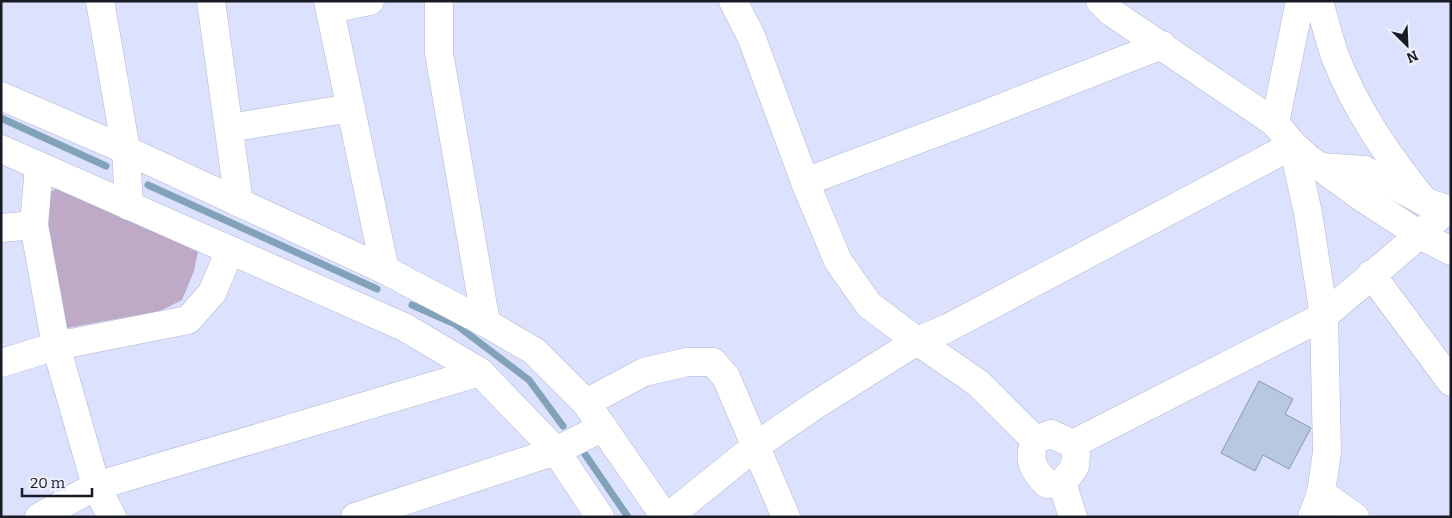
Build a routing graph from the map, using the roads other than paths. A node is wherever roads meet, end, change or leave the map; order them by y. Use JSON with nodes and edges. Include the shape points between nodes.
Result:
{"nodes":[{"id":1,"x":100,"y":1,"type":"edge"},
{"id":2,"x":211,"y":1,"type":"edge"},
{"id":3,"x":370,"y":1,"type":"edge"},
{"id":4,"x":440,"y":1,"type":"edge"},
{"id":5,"x":733,"y":1,"type":"edge"},
{"id":6,"x":1100,"y":1,"type":"edge"},
{"id":7,"x":1300,"y":1,"type":"edge"},
{"id":8,"x":1319,"y":1,"type":"edge"},
{"id":9,"x":329,"y":5,"type":"edge"},
{"id":10,"x":1162,"y":45,"type":"junction"},
{"id":11,"x":1,"y":96,"type":"edge"},
{"id":12,"x":351,"y":108,"type":"junction"},
{"id":13,"x":1275,"y":123,"type":"junction"},
{"id":14,"x":229,"y":128,"type":"junction"},
{"id":15,"x":1293,"y":145,"type":"junction"},
{"id":16,"x":1,"y":149,"type":"edge"},
{"id":17,"x":126,"y":150,"type":"junction"},
{"id":18,"x":39,"y":166,"type":"junction"},
{"id":19,"x":1321,"y":167,"type":"junction"},
{"id":20,"x":805,"y":182,"type":"junction"},
{"id":21,"x":239,"y":203,"type":"junction"},
{"id":22,"x":129,"y":206,"type":"junction"},
{"id":23,"x":1441,"y":207,"type":"edge"},
{"id":24,"x":34,"y":226,"type":"junction"},
{"id":25,"x":1,"y":228,"type":"edge"},
{"id":26,"x":1420,"y":235,"type":"junction"},
{"id":27,"x":230,"y":250,"type":"junction"},
{"id":28,"x":1451,"y":251,"type":"edge"},
{"id":29,"x":1371,"y":274,"type":"junction"},
{"id":30,"x":394,"y":275,"type":"junction"},
{"id":31,"x":1324,"y":316,"type":"junction"},
{"id":32,"x":384,"y":318,"type":"junction"},
{"id":33,"x":486,"y":323,"type":"junction"},
{"id":34,"x":917,"y":341,"type":"junction"},
{"id":35,"x":56,"y":346,"type":"junction"},
{"id":36,"x":1,"y":363,"type":"edge"},
{"id":37,"x":480,"y":372,"type":"junction"},
{"id":38,"x":1451,"y":382,"type":"edge"},
{"id":39,"x":586,"y":403,"type":"junction"},
{"id":40,"x":603,"y":427,"type":"junction"},
{"id":41,"x":1035,"y":440,"type":"junction"},
{"id":42,"x":1073,"y":444,"type":"junction"},
{"id":43,"x":756,"y":446,"type":"junction"},
{"id":44,"x":556,"y":451,"type":"junction"},
{"id":45,"x":1062,"y":483,"type":"junction"},
{"id":46,"x":96,"y":486,"type":"junction"},
{"id":47,"x":1316,"y":505,"type":"edge"},
{"id":48,"x":38,"y":517,"type":"edge"},
{"id":49,"x":112,"y":517,"type":"edge"},
{"id":50,"x":355,"y":517,"type":"edge"},
{"id":51,"x":600,"y":517,"type":"edge"},
{"id":52,"x":666,"y":517,"type":"edge"},
{"id":53,"x":786,"y":517,"type":"edge"},
{"id":54,"x":1074,"y":517,"type":"edge"},
{"id":55,"x":1355,"y":517,"type":"edge"}],
"edges":[{"from":1,"to":17,"type":"street"},
{"from":2,"to":14,"type":"street"},
{"from":3,"to":9,"type":"street"},
{"from":4,"to":33,"type":"street","via":[[439,53]]},
{"from":5,"to":20,"type":"street","via":[[751,36]]},
{"from":6,"to":10,"type":"street","via":[[1111,12]]},
{"from":7,"to":13,"type":"street"},
{"from":8,"to":23,"type":"street","via":[[1335,56],[1356,104],[1399,170]]},
{"from":9,"to":12,"type":"street"},
{"from":10,"to":13,"type":"street"},
{"from":10,"to":20,"type":"street"},
{"from":11,"to":17,"type":"street"},
{"from":12,"to":14,"type":"street"},
{"from":12,"to":30,"type":"street"},
{"from":13,"to":15,"type":"street"},
{"from":14,"to":21,"type":"street"},
{"from":15,"to":19,"type":"street"},
{"from":15,"to":31,"type":"street","via":[[1308,213]]},
{"from":15,"to":34,"type":"street","via":[[948,328]]},
{"from":16,"to":18,"type":"street"},
{"from":17,"to":21,"type":"street"},
{"from":17,"to":22,"type":"street"},
{"from":18,"to":22,"type":"street"},
{"from":18,"to":24,"type":"street"},
{"from":19,"to":23,"type":"street","via":[[1365,170]]},
{"from":19,"to":26,"type":"street"},
{"from":20,"to":34,"type":"street","via":[[843,269],[869,305]]},
{"from":21,"to":30,"type":"street"},
{"from":22,"to":27,"type":"street"},
{"from":23,"to":26,"type":"street"},
{"from":24,"to":25,"type":"street"},
{"from":24,"to":35,"type":"street"},
{"from":26,"to":28,"type":"street"},
{"from":26,"to":29,"type":"street"},
{"from":27,"to":32,"type":"street"},
{"from":27,"to":35,"type":"street","via":[[212,293],[188,320]]},
{"from":29,"to":31,"type":"street"},
{"from":29,"to":38,"type":"street"},
{"from":30,"to":32,"type":"street"},
{"from":30,"to":33,"type":"street"},
{"from":31,"to":42,"type":"street"},
{"from":31,"to":47,"type":"street","via":[[1327,452]]},
{"from":32,"to":37,"type":"street"},
{"from":33,"to":39,"type":"street","via":[[534,351]]},
{"from":34,"to":41,"type":"street","via":[[978,383]]},
{"from":34,"to":43,"type":"street"},
{"from":35,"to":36,"type":"street"},
{"from":35,"to":46,"type":"street"},
{"from":37,"to":44,"type":"street"},
{"from":37,"to":46,"type":"street"},
{"from":39,"to":40,"type":"street"},
{"from":39,"to":43,"type":"street","via":[[644,372],[687,362],[713,362],[726,377]]},
{"from":40,"to":44,"type":"street"},
{"from":40,"to":52,"type":"street"},
{"from":41,"to":42,"type":"street","via":[[1052,434]]},
{"from":41,"to":45,"type":"street","via":[[1030,458],[1037,474],[1047,484]]},
{"from":42,"to":45,"type":"street","via":[[1075,466]]},
{"from":43,"to":52,"type":"street"},
{"from":43,"to":53,"type":"street"},
{"from":44,"to":50,"type":"street"},
{"from":44,"to":51,"type":"street"},
{"from":45,"to":54,"type":"street"},
{"from":46,"to":48,"type":"street"},
{"from":46,"to":49,"type":"street"},
{"from":47,"to":55,"type":"street"}]}
